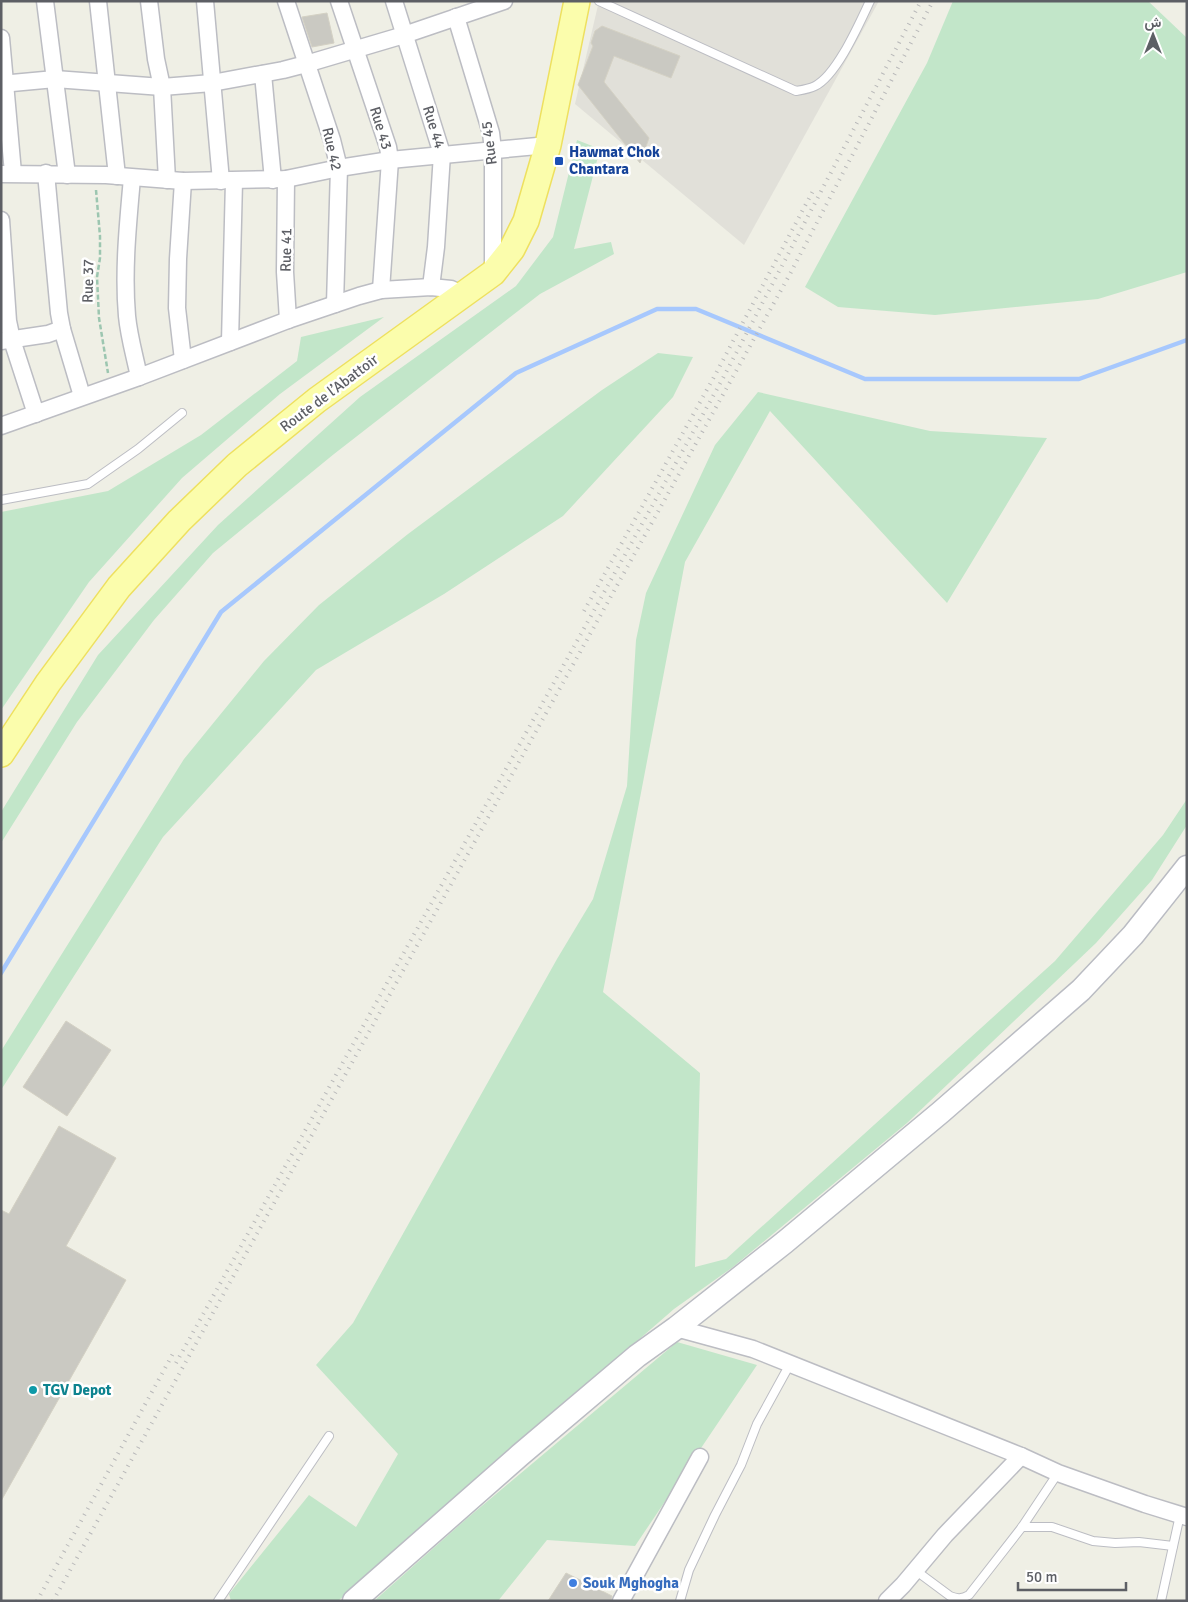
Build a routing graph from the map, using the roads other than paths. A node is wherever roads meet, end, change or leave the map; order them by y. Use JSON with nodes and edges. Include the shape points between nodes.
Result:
{"nodes":[{"id":1,"x":45,"y":1,"type":"edge"},
{"id":2,"x":98,"y":1,"type":"edge"},
{"id":3,"x":149,"y":1,"type":"edge"},
{"id":4,"x":205,"y":1,"type":"edge"},
{"id":5,"x":286,"y":1,"type":"edge"},
{"id":6,"x":338,"y":1,"type":"edge"},
{"id":7,"x":394,"y":1,"type":"edge"},
{"id":8,"x":504,"y":1,"type":"edge"},
{"id":9,"x":577,"y":1,"type":"edge"},
{"id":10,"x":599,"y":1,"type":"edge"},
{"id":11,"x":870,"y":1,"type":"edge"},
{"id":12,"x":456,"y":17,"type":"junction"},
{"id":13,"x":404,"y":35,"type":"junction"},
{"id":14,"x":1,"y":38,"type":"edge"},
{"id":15,"x":355,"y":50,"type":"junction"},
{"id":16,"x":306,"y":64,"type":"junction"},
{"id":17,"x":263,"y":74,"type":"junction"},
{"id":18,"x":55,"y":79,"type":"junction"},
{"id":19,"x":107,"y":83,"type":"junction"},
{"id":20,"x":212,"y":83,"type":"junction"},
{"id":21,"x":3,"y":84,"type":"edge"},
{"id":22,"x":162,"y":87,"type":"junction"},
{"id":23,"x":548,"y":145,"type":"junction"},
{"id":24,"x":493,"y":150,"type":"junction"},
{"id":25,"x":442,"y":154,"type":"junction"},
{"id":26,"x":390,"y":160,"type":"junction"},
{"id":27,"x":339,"y":168,"type":"junction"},
{"id":28,"x":46,"y":173,"type":"junction"},
{"id":29,"x":7,"y":174,"type":"edge"},
{"id":30,"x":68,"y":175,"type":"junction"},
{"id":31,"x":124,"y":177,"type":"junction"},
{"id":32,"x":280,"y":180,"type":"junction"},
{"id":33,"x":175,"y":181,"type":"junction"},
{"id":34,"x":228,"y":181,"type":"junction"},
{"id":35,"x":1,"y":220,"type":"edge"},
{"id":36,"x":493,"y":273,"type":"junction"},
{"id":37,"x":431,"y":287,"type":"junction"},
{"id":38,"x":381,"y":290,"type":"junction"},
{"id":39,"x":463,"y":295,"type":"junction"},
{"id":40,"x":335,"y":304,"type":"junction"},
{"id":41,"x":288,"y":320,"type":"junction"},
{"id":42,"x":62,"y":329,"type":"junction"},
{"id":43,"x":7,"y":340,"type":"edge"},
{"id":44,"x":230,"y":342,"type":"junction"},
{"id":45,"x":183,"y":360,"type":"junction"},
{"id":46,"x":139,"y":377,"type":"junction"},
{"id":47,"x":82,"y":396,"type":"junction"},
{"id":48,"x":182,"y":413,"type":"dead end"},
{"id":49,"x":36,"y":414,"type":"junction"},
{"id":50,"x":1,"y":426,"type":"edge"},
{"id":51,"x":1,"y":500,"type":"edge"},
{"id":52,"x":1,"y":754,"type":"edge"},
{"id":53,"x":1187,"y":867,"type":"edge"},
{"id":54,"x":676,"y":1328,"type":"junction"},
{"id":55,"x":790,"y":1364,"type":"junction"},
{"id":56,"x":329,"y":1436,"type":"dead end"},
{"id":57,"x":1021,"y":1456,"type":"junction"},
{"id":58,"x":700,"y":1457,"type":"dead end"},
{"id":59,"x":1058,"y":1473,"type":"junction"},
{"id":60,"x":1184,"y":1515,"type":"edge"},
{"id":61,"x":1022,"y":1527,"type":"junction"},
{"id":62,"x":1173,"y":1546,"type":"junction"},
{"id":63,"x":915,"y":1570,"type":"junction"},
{"id":64,"x":681,"y":1600,"type":"edge"},
{"id":65,"x":218,"y":1601,"type":"edge"},
{"id":66,"x":354,"y":1601,"type":"edge"},
{"id":67,"x":620,"y":1601,"type":"edge"},
{"id":68,"x":887,"y":1601,"type":"edge"},
{"id":69,"x":1161,"y":1601,"type":"edge"}],
"edges":[{"from":1,"to":18,"type":"street"},
{"from":2,"to":19,"type":"street"},
{"from":3,"to":22,"type":"street"},
{"from":4,"to":20,"type":"street"},
{"from":5,"to":16,"type":"street","name":"Rue 42"},
{"from":6,"to":15,"type":"street","name":"Rue 43"},
{"from":7,"to":13,"type":"street","name":"Rue 44"},
{"from":8,"to":12,"type":"street"},
{"from":9,"to":23,"type":"main road","name":"Route de l’Abattoir"},
{"from":10,"to":11,"type":"lane","via":[[796,91],[815,86],[824,79],[840,59]]},
{"from":12,"to":13,"type":"street"},
{"from":12,"to":24,"type":"street","name":"Rue 45","via":[[491,133]]},
{"from":13,"to":15,"type":"street"},
{"from":13,"to":25,"type":"street","name":"Rue 44"},
{"from":14,"to":21,"type":"street"},
{"from":15,"to":16,"type":"street"},
{"from":15,"to":26,"type":"street","name":"Rue 43"},
{"from":16,"to":17,"type":"street"},
{"from":16,"to":27,"type":"street","name":"Rue 42"},
{"from":17,"to":20,"type":"street"},
{"from":17,"to":32,"type":"street","name":"Rue 41"},
{"from":18,"to":19,"type":"street"},
{"from":18,"to":21,"type":"street"},
{"from":18,"to":30,"type":"street"},
{"from":19,"to":22,"type":"street"},
{"from":19,"to":31,"type":"street"},
{"from":20,"to":22,"type":"street"},
{"from":20,"to":34,"type":"street"},
{"from":21,"to":29,"type":"street"},
{"from":22,"to":33,"type":"street"},
{"from":23,"to":24,"type":"street"},
{"from":23,"to":36,"type":"main road","name":"Route de l’Abattoir","via":[[526,221],[512,249]]},
{"from":24,"to":25,"type":"street"},
{"from":24,"to":36,"type":"street","name":"Rue 45"},
{"from":25,"to":26,"type":"street"},
{"from":25,"to":37,"type":"street","name":"Rue 44"},
{"from":26,"to":27,"type":"street"},
{"from":26,"to":38,"type":"street","name":"Rue 43"},
{"from":27,"to":32,"type":"street"},
{"from":27,"to":40,"type":"street","name":"Rue 42"},
{"from":28,"to":29,"type":"street"},
{"from":28,"to":30,"type":"street"},
{"from":28,"to":42,"type":"street"},
{"from":30,"to":31,"type":"street"},
{"from":31,"to":33,"type":"street"},
{"from":31,"to":46,"type":"street","via":[[127,317]]},
{"from":32,"to":34,"type":"street"},
{"from":32,"to":41,"type":"street","name":"Rue 41"},
{"from":33,"to":34,"type":"street"},
{"from":33,"to":45,"type":"street","via":[[177,298]]},
{"from":34,"to":44,"type":"street"},
{"from":35,"to":43,"type":"street"},
{"from":36,"to":39,"type":"main road","name":"Route de l’Abattoir"},
{"from":37,"to":38,"type":"street"},
{"from":37,"to":39,"type":"street","via":[[451,289]]},
{"from":38,"to":40,"type":"street"},
{"from":39,"to":52,"type":"main road","name":"Route de l’Abattoir","via":[[317,400],[237,465],[179,521],[119,587],[48,683]]},
{"from":40,"to":41,"type":"street"},
{"from":41,"to":44,"type":"street"},
{"from":42,"to":43,"type":"street"},
{"from":42,"to":47,"type":"street"},
{"from":43,"to":49,"type":"street"},
{"from":44,"to":45,"type":"street"},
{"from":45,"to":46,"type":"street"},
{"from":46,"to":47,"type":"street"},
{"from":47,"to":49,"type":"street"},
{"from":48,"to":51,"type":"lane","via":[[88,484]]},
{"from":49,"to":50,"type":"street"},
{"from":53,"to":54,"type":"main road","via":[[1133,935],[1080,990],[793,1236]]},
{"from":54,"to":55,"type":"street"},
{"from":54,"to":66,"type":"main road","via":[[637,1356],[520,1455]]},
{"from":55,"to":57,"type":"street"},
{"from":55,"to":64,"type":"lane","via":[[714,1515],[689,1570]]},
{"from":56,"to":65,"type":"lane"},
{"from":57,"to":59,"type":"street"},
{"from":57,"to":63,"type":"street"},
{"from":58,"to":67,"type":"street"},
{"from":59,"to":60,"type":"street"},
{"from":59,"to":61,"type":"lane"},
{"from":60,"to":62,"type":"lane"},
{"from":61,"to":62,"type":"lane","via":[[1052,1527],[1093,1541]]},
{"from":61,"to":63,"type":"lane","via":[[984,1577],[963,1598],[950,1596]]},
{"from":62,"to":69,"type":"lane"},
{"from":63,"to":68,"type":"street"}]}
